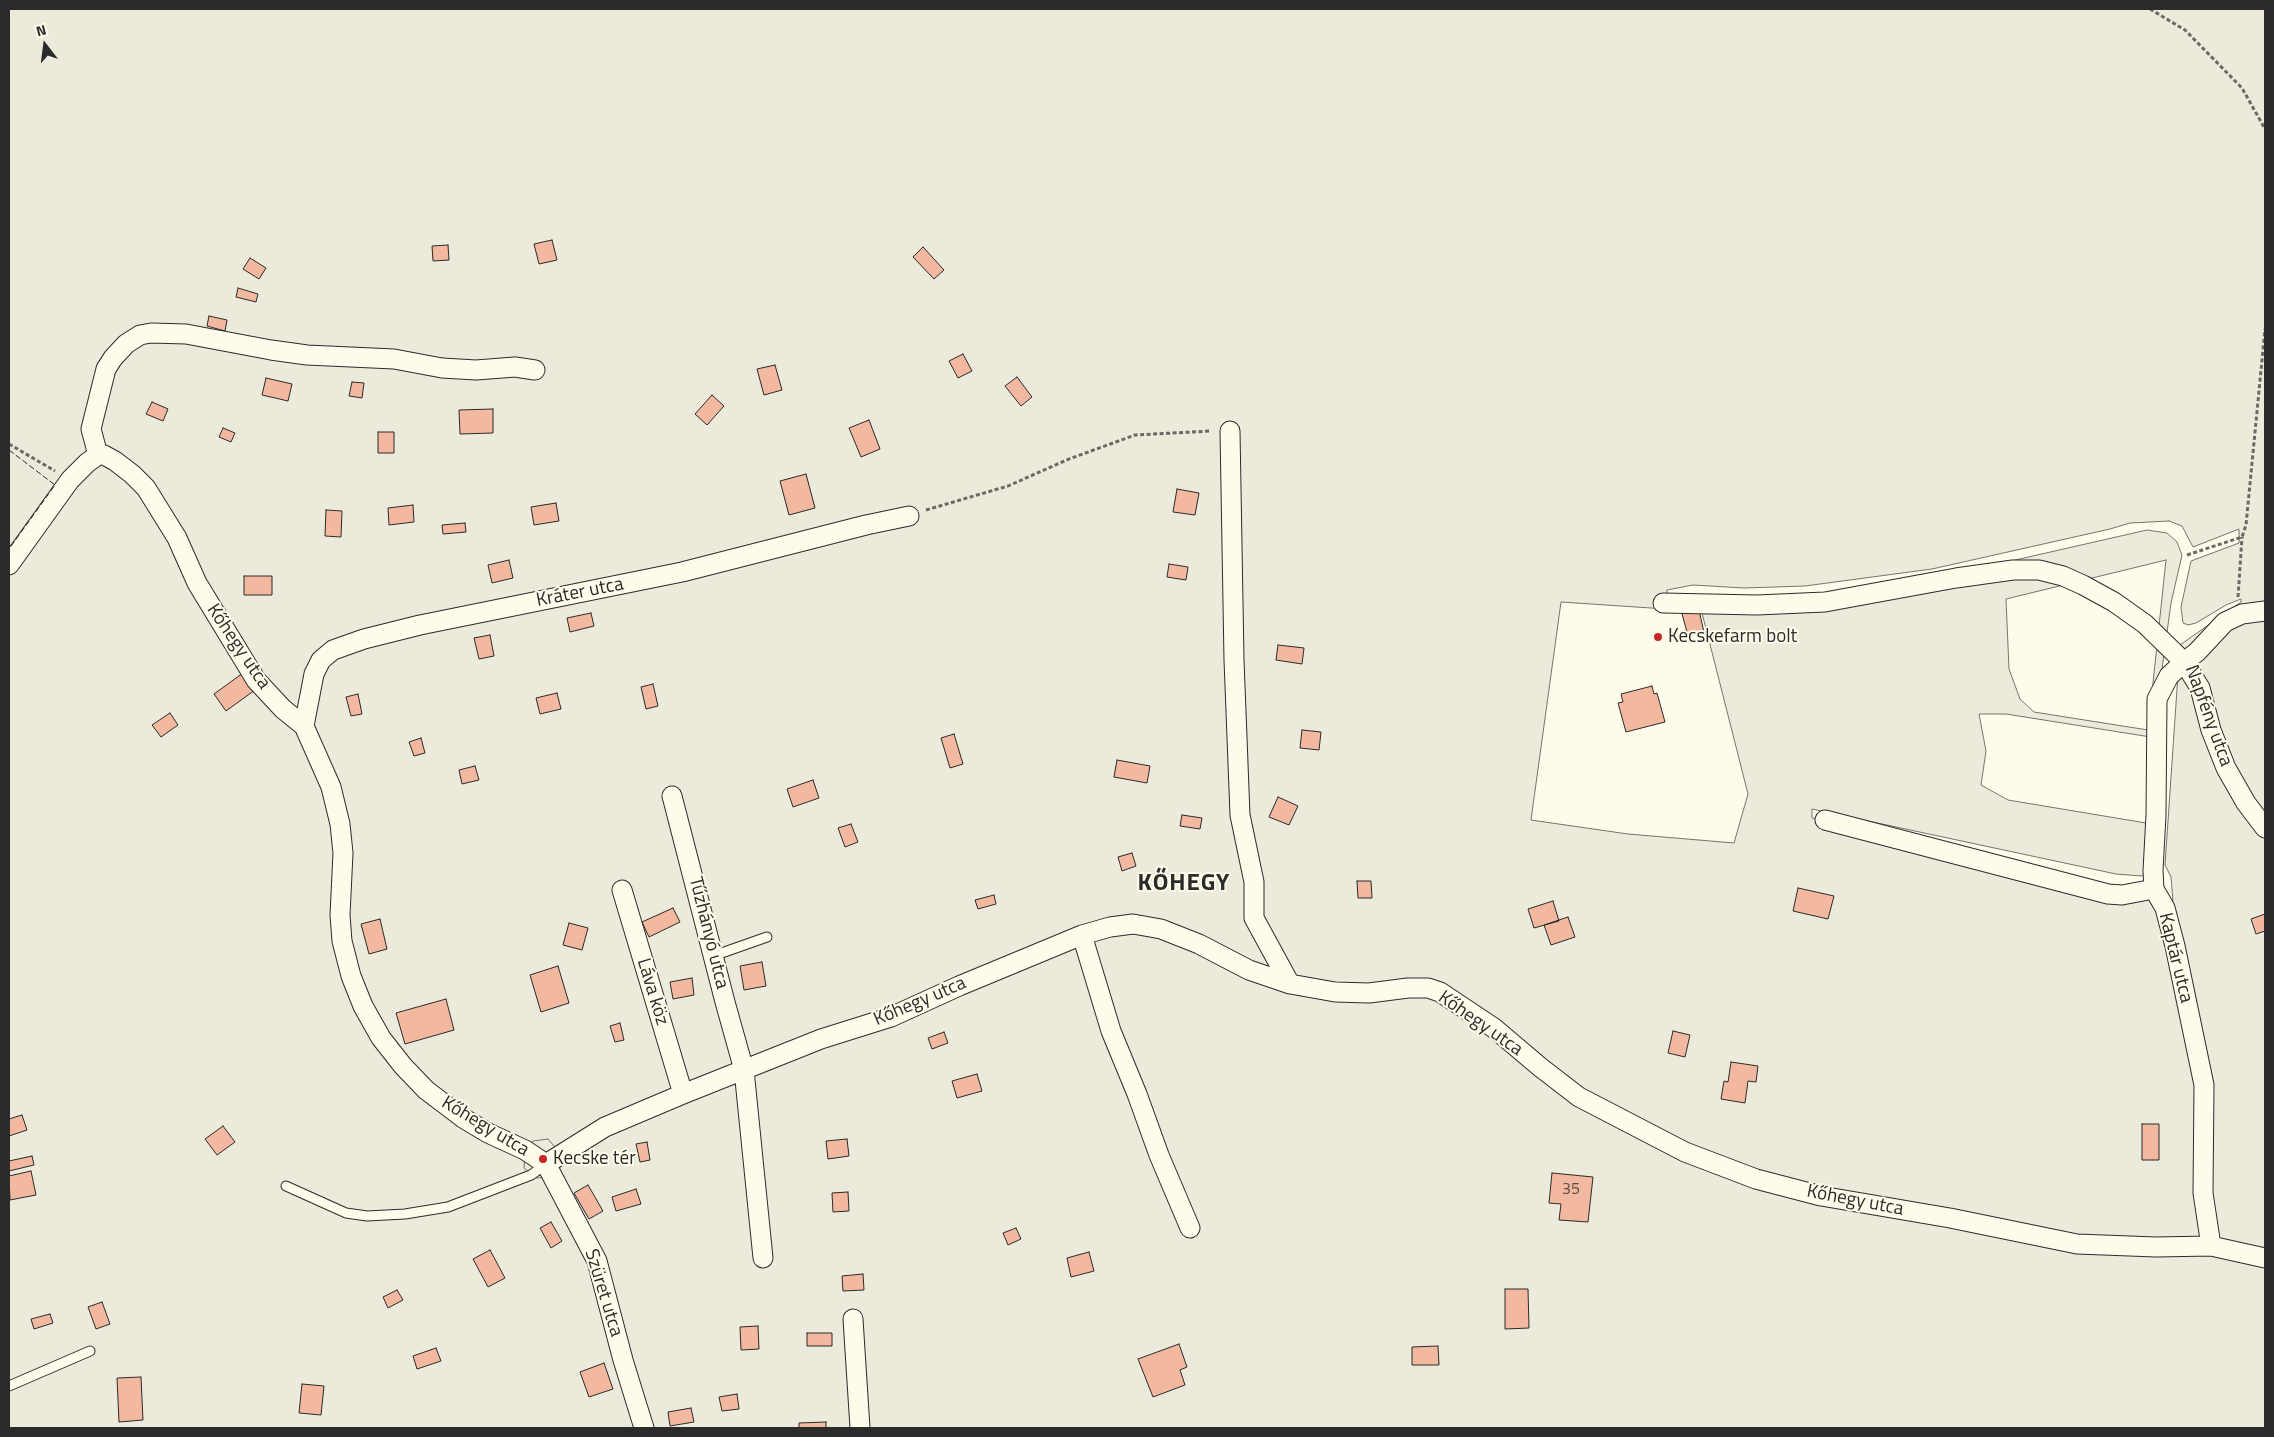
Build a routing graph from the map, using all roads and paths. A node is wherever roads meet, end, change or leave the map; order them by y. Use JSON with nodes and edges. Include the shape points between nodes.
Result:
{"nodes":[{"id":1,"x":2150,"y":9,"type":"edge"},
{"id":2,"x":2265,"y":129,"type":"edge"},
{"id":3,"x":2265,"y":329,"type":"edge"},
{"id":4,"x":535,"y":370,"type":"dead end"},
{"id":5,"x":1230,"y":431,"type":"joint"},
{"id":6,"x":9,"y":444,"type":"edge"},
{"id":7,"x":98,"y":456,"type":"junction"},
{"id":8,"x":70,"y":480,"type":"junction"},
{"id":9,"x":909,"y":516,"type":"joint"},
{"id":10,"x":2242,"y":538,"type":"junction"},
{"id":11,"x":2187,"y":555,"type":"dead end"},
{"id":12,"x":9,"y":565,"type":"edge"},
{"id":13,"x":1663,"y":603,"type":"dead end"},
{"id":14,"x":2265,"y":611,"type":"edge"},
{"id":15,"x":2242,"y":614,"type":"junction"},
{"id":16,"x":2184,"y":662,"type":"junction"},
{"id":17,"x":304,"y":726,"type":"junction"},
{"id":18,"x":672,"y":796,"type":"dead end"},
{"id":19,"x":1825,"y":820,"type":"dead end"},
{"id":20,"x":2265,"y":828,"type":"edge"},
{"id":21,"x":2154,"y":889,"type":"junction"},
{"id":22,"x":622,"y":890,"type":"dead end"},
{"id":23,"x":1082,"y":935,"type":"junction"},
{"id":24,"x":767,"y":937,"type":"dead end"},
{"id":25,"x":713,"y":956,"type":"junction"},
{"id":26,"x":1290,"y":984,"type":"junction"},
{"id":27,"x":744,"y":1070,"type":"junction"},
{"id":28,"x":683,"y":1094,"type":"junction"},
{"id":29,"x":546,"y":1164,"type":"junction"},
{"id":30,"x":286,"y":1186,"type":"dead end"},
{"id":31,"x":1190,"y":1228,"type":"dead end"},
{"id":32,"x":2211,"y":1246,"type":"junction"},
{"id":33,"x":763,"y":1258,"type":"dead end"},
{"id":34,"x":2265,"y":1258,"type":"edge"},
{"id":35,"x":854,"y":1319,"type":"dead end"},
{"id":36,"x":90,"y":1351,"type":"dead end"},
{"id":37,"x":9,"y":1386,"type":"edge"},
{"id":38,"x":644,"y":1428,"type":"edge"},
{"id":39,"x":860,"y":1428,"type":"edge"}],
"edges":[{"from":1,"to":2,"type":"path","via":[[2185,30],[2242,88]]},
{"from":3,"to":10,"type":"path","via":[[2246,526]]},
{"from":4,"to":7,"type":"street","via":[[516,367],[450,369],[385,358],[298,354],[186,334],[140,335],[126,344],[106,369],[91,429]]},
{"from":5,"to":9,"type":"path","via":[[1135,435],[1008,486]]},
{"from":5,"to":26,"type":"street","via":[[1240,815],[1254,882],[1254,918]]},
{"from":6,"to":8,"type":"path"},
{"from":7,"to":8,"type":"street"},
{"from":7,"to":17,"type":"street","name":"Kőhegy utca","via":[[104,455],[115,461],[146,488],[178,538],[197,583],[256,680]]},
{"from":8,"to":12,"type":"street"},
{"from":9,"to":17,"type":"street","name":"Kráter utca","via":[[682,572],[364,639],[333,650],[321,660],[314,674]]},
{"from":10,"to":11,"type":"path"},
{"from":10,"to":15,"type":"path","via":[[2238,597]]},
{"from":13,"to":16,"type":"street","via":[[1757,605],[1825,602],[1956,578],[2039,570],[2063,576],[2114,602],[2144,624]]},
{"from":14,"to":15,"type":"street","name":"Napfény utca"},
{"from":15,"to":16,"type":"street","name":"Napfény utca","via":[[2225,622]]},
{"from":16,"to":20,"type":"street","name":"Napfény utca","via":[[2200,688],[2211,730],[2226,768]]},
{"from":16,"to":21,"type":"street","via":[[2169,676],[2157,699]]},
{"from":17,"to":29,"type":"street","name":"Kőhegy utca","via":[[331,787],[340,824],[343,853],[342,941],[351,976],[380,1038],[426,1090],[463,1118]]},
{"from":18,"to":25,"type":"street","name":"Tűzhányó utca"},
{"from":19,"to":21,"type":"street","name":"Kaptár utca","via":[[2108,894],[2122,895]]},
{"from":21,"to":32,"type":"street","name":"Kaptár utca","via":[[2165,908],[2175,946],[2204,1086],[2203,1193]]},
{"from":22,"to":28,"type":"street","name":"Láva köz"},
{"from":23,"to":26,"type":"street","name":"Kőhegy utca","via":[[1133,924],[1161,929],[1249,970]]},
{"from":23,"to":27,"type":"street","name":"Kőhegy utca","via":[[891,1017],[821,1038]]},
{"from":23,"to":31,"type":"street","via":[[1111,1031]]},
{"from":24,"to":25,"type":"lane"},
{"from":25,"to":27,"type":"street","name":"Tűzhányó utca"},
{"from":26,"to":32,"type":"street","name":"Kőhegy utca","via":[[1335,992],[1428,988],[1440,992],[1494,1028],[1579,1097],[1686,1152],[1756,1179],[1821,1196],[2077,1244]]},
{"from":27,"to":28,"type":"street","name":"Kőhegy utca"},
{"from":27,"to":33,"type":"street","name":"Tűzhányó utca"},
{"from":28,"to":29,"type":"street","name":"Kőhegy utca","via":[[605,1127]]},
{"from":29,"to":30,"type":"lane","via":[[531,1175],[448,1207],[405,1214],[367,1216],[346,1213]]},
{"from":29,"to":38,"type":"street","name":"Szüret utca","via":[[597,1261]]},
{"from":32,"to":34,"type":"street","name":"Kőhegy utca"},
{"from":35,"to":39,"type":"street"},
{"from":36,"to":37,"type":"lane"}]}
